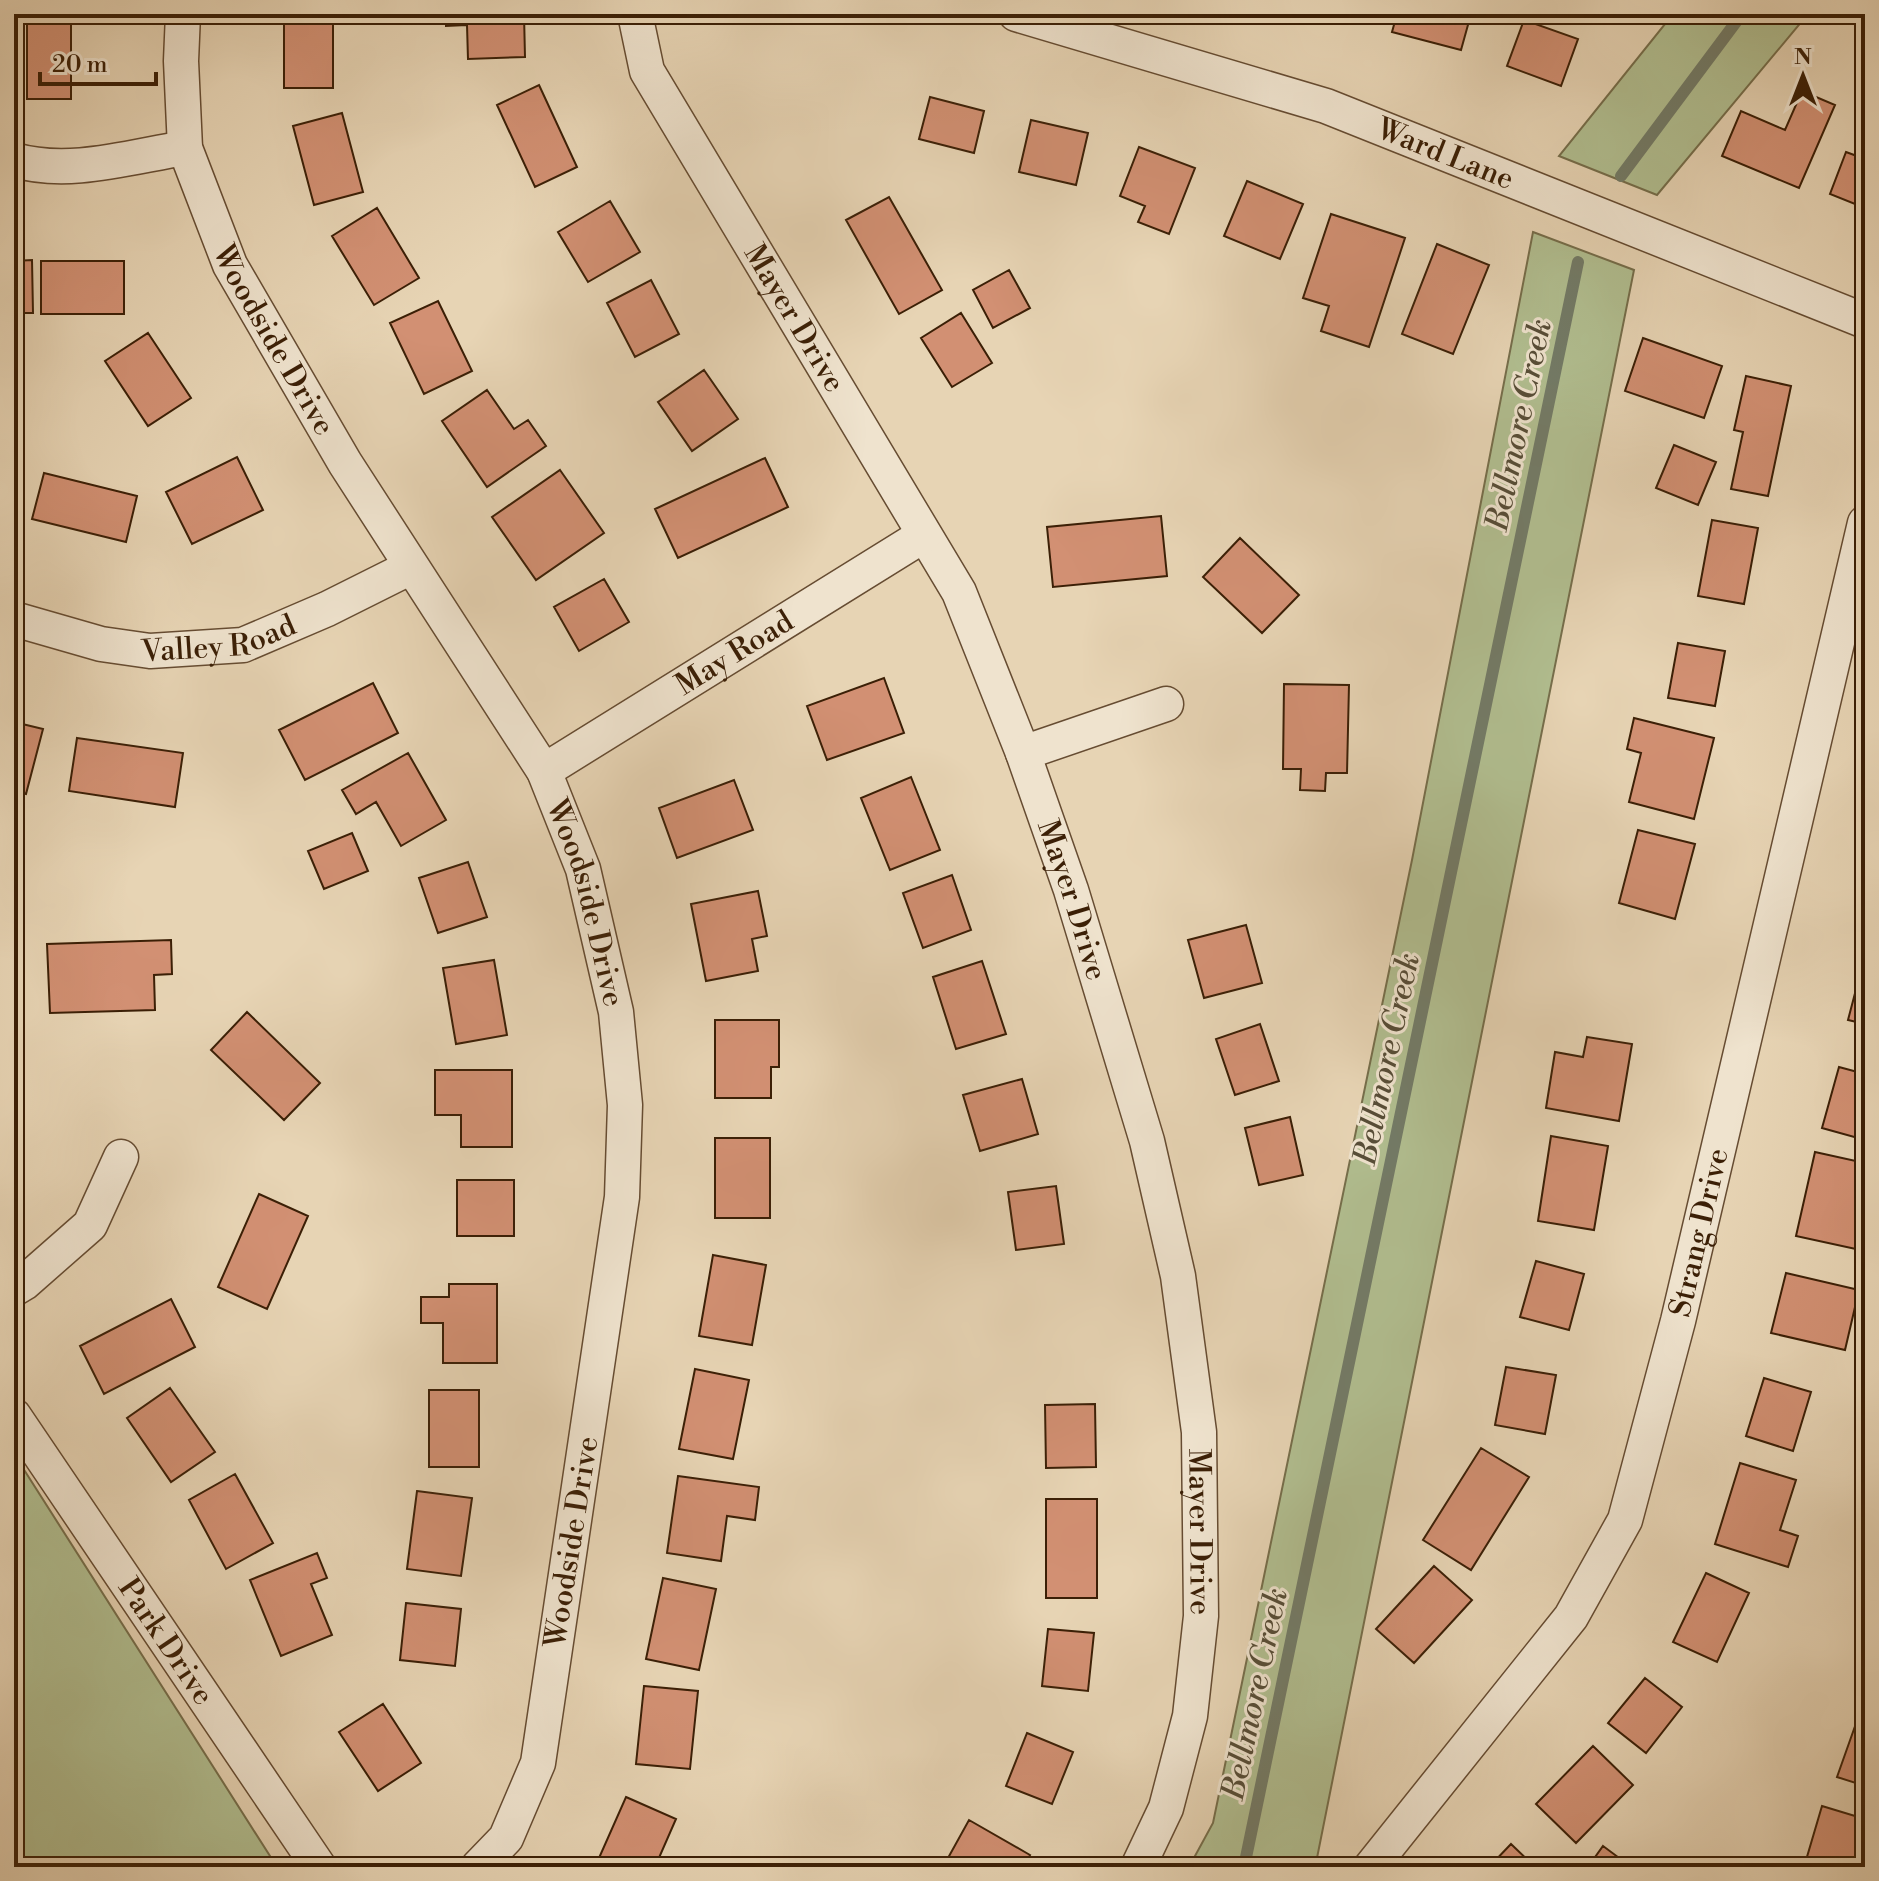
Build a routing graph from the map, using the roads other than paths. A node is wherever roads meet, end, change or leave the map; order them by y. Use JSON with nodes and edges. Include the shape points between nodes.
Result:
{"nodes":[{"id":1,"x":183,"y":14,"type":"edge"},
{"id":2,"x":635,"y":14,"type":"edge"},
{"id":3,"x":1016,"y":14,"type":"edge"},
{"id":4,"x":185,"y":148,"type":"junction"},
{"id":5,"x":14,"y":160,"type":"edge"},
{"id":6,"x":1865,"y":321,"type":"edge"},
{"id":7,"x":1865,"y":523,"type":"edge"},
{"id":8,"x":924,"y":535,"type":"junction"},
{"id":9,"x":411,"y":567,"type":"junction"},
{"id":10,"x":14,"y":619,"type":"edge"},
{"id":11,"x":1166,"y":704,"type":"dead end"},
{"id":12,"x":1023,"y":753,"type":"junction"},
{"id":13,"x":544,"y":771,"type":"junction"},
{"id":14,"x":121,"y":1157,"type":"dead end"},
{"id":15,"x":14,"y":1289,"type":"edge"},
{"id":16,"x":14,"y":1416,"type":"edge"},
{"id":17,"x":319,"y":1867,"type":"edge"},
{"id":18,"x":478,"y":1867,"type":"edge"},
{"id":19,"x":1138,"y":1867,"type":"edge"},
{"id":20,"x":1371,"y":1867,"type":"edge"}],
"edges":[{"from":1,"to":4,"type":"street","name":"Woodside Drive"},
{"from":2,"to":8,"type":"street","name":"Mayer Drive","via":[[647,71]]},
{"from":3,"to":6,"type":"street","name":"Ward Lane","via":[[1326,106]]},
{"from":4,"to":5,"type":"street","via":[[83,165],[36,167]]},
{"from":4,"to":9,"type":"street","name":"Woodside Drive","via":[[230,265]]},
{"from":7,"to":20,"type":"street","name":"Strang Drive","via":[[1678,1321],[1625,1520],[1571,1617]]},
{"from":8,"to":12,"type":"street","name":"Mayer Drive","via":[[959,592]]},
{"from":8,"to":13,"type":"street","name":"May Road"},
{"from":9,"to":10,"type":"street","name":"Valley Road","via":[[243,645],[150,651],[101,644]]},
{"from":9,"to":13,"type":"street","name":"Woodside Drive"},
{"from":11,"to":12,"type":"street"},
{"from":12,"to":19,"type":"street","name":"Mayer Drive","via":[[1071,890],[1147,1141],[1178,1276],[1199,1432],[1201,1616],[1190,1716],[1166,1808]]},
{"from":13,"to":18,"type":"street","name":"Woodside Drive","via":[[583,869],[616,1012],[625,1105],[622,1197],[538,1763],[506,1838]]},
{"from":14,"to":15,"type":"street","via":[[90,1225]]},
{"from":16,"to":17,"type":"street","name":"Park Drive"}]}
